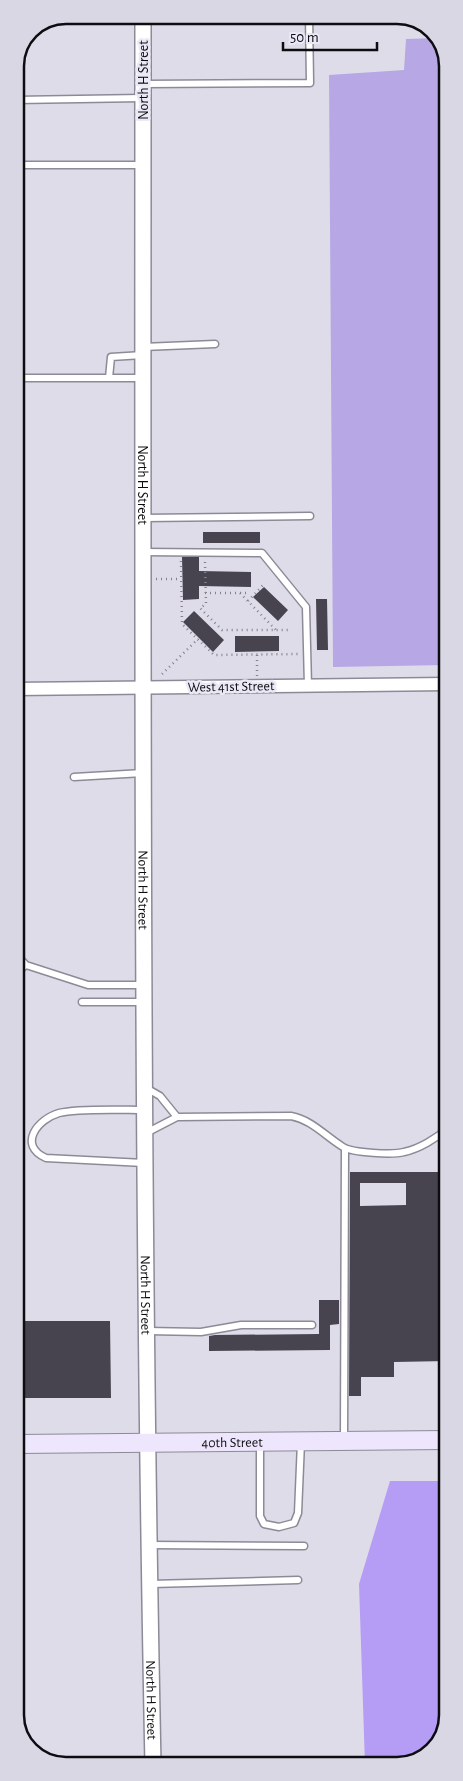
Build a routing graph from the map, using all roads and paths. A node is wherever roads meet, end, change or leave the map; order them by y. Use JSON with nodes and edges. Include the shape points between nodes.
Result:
{"nodes":[{"id":1,"x":142,"y":24,"type":"edge"},
{"id":2,"x":309,"y":24,"type":"edge"},
{"id":3,"x":143,"y":91,"type":"junction"},
{"id":4,"x":24,"y":99,"type":"edge"},
{"id":5,"x":24,"y":165,"type":"edge"},
{"id":6,"x":143,"y":165,"type":"junction"},
{"id":7,"x":215,"y":344,"type":"dead end"},
{"id":8,"x":143,"y":351,"type":"junction"},
{"id":9,"x":24,"y":378,"type":"edge"},
{"id":10,"x":109,"y":378,"type":"junction"},
{"id":11,"x":143,"y":378,"type":"junction"},
{"id":12,"x":310,"y":516,"type":"dead end"},
{"id":13,"x":143,"y":518,"type":"junction"},
{"id":14,"x":143,"y":552,"type":"junction"},
{"id":15,"x":181,"y":552,"type":"junction"},
{"id":16,"x":205,"y":552,"type":"junction"},
{"id":17,"x":156,"y":579,"type":"dead end"},
{"id":18,"x":181,"y":579,"type":"junction"},
{"id":19,"x":264,"y":584,"type":"dead end"},
{"id":20,"x":205,"y":593,"type":"junction"},
{"id":21,"x":240,"y":593,"type":"junction"},
{"id":22,"x":250,"y":593,"type":"dead end"},
{"id":23,"x":248,"y":601,"type":"junction"},
{"id":24,"x":276,"y":630,"type":"junction"},
{"id":25,"x":289,"y":630,"type":"dead end"},
{"id":26,"x":198,"y":639,"type":"junction"},
{"id":27,"x":307,"y":654,"type":"junction"},
{"id":28,"x":257,"y":655,"type":"junction"},
{"id":29,"x":162,"y":674,"type":"dead end"},
{"id":30,"x":257,"y":676,"type":"dead end"},
{"id":31,"x":439,"y":684,"type":"edge"},
{"id":32,"x":308,"y":686,"type":"junction"},
{"id":33,"x":143,"y":687,"type":"junction"},
{"id":34,"x":24,"y":689,"type":"edge"},
{"id":35,"x":144,"y":773,"type":"junction"},
{"id":36,"x":74,"y":777,"type":"dead end"},
{"id":37,"x":24,"y":963,"type":"edge"},
{"id":38,"x":26,"y":965,"type":"joint"},
{"id":39,"x":145,"y":985,"type":"junction"},
{"id":40,"x":82,"y":1002,"type":"dead end"},
{"id":41,"x":145,"y":1002,"type":"junction"},
{"id":42,"x":146,"y":1088,"type":"junction"},
{"id":43,"x":146,"y":1110,"type":"junction"},
{"id":44,"x":177,"y":1118,"type":"junction"},
{"id":45,"x":146,"y":1134,"type":"junction"},
{"id":46,"x":439,"y":1136,"type":"edge"},
{"id":47,"x":345,"y":1148,"type":"junction"},
{"id":48,"x":146,"y":1163,"type":"junction"},
{"id":49,"x":312,"y":1325,"type":"dead end"},
{"id":50,"x":148,"y":1331,"type":"junction"},
{"id":51,"x":439,"y":1440,"type":"edge"},
{"id":52,"x":260,"y":1441,"type":"junction"},
{"id":53,"x":301,"y":1441,"type":"junction"},
{"id":54,"x":344,"y":1441,"type":"junction"},
{"id":55,"x":148,"y":1442,"type":"junction"},
{"id":56,"x":24,"y":1444,"type":"edge"},
{"id":57,"x":149,"y":1545,"type":"junction"},
{"id":58,"x":304,"y":1546,"type":"dead end"},
{"id":59,"x":298,"y":1580,"type":"dead end"},
{"id":60,"x":149,"y":1584,"type":"junction"},
{"id":61,"x":153,"y":1757,"type":"edge"}],
"edges":[{"from":1,"to":3,"type":"street","name":"North H Street"},
{"from":2,"to":3,"type":"lane","via":[[310,83]]},
{"from":3,"to":4,"type":"lane"},
{"from":3,"to":6,"type":"street","name":"North H Street"},
{"from":5,"to":6,"type":"lane"},
{"from":6,"to":8,"type":"street","name":"North H Street"},
{"from":7,"to":8,"type":"lane"},
{"from":8,"to":10,"type":"lane","via":[[111,357]]},
{"from":8,"to":11,"type":"street","name":"North H Street"},
{"from":9,"to":10,"type":"lane"},
{"from":10,"to":11,"type":"lane"},
{"from":11,"to":13,"type":"street","name":"North H Street"},
{"from":12,"to":13,"type":"lane"},
{"from":13,"to":14,"type":"street","name":"North H Street"},
{"from":14,"to":15,"type":"lane"},
{"from":14,"to":33,"type":"street","name":"North H Street"},
{"from":15,"to":16,"type":"lane"},
{"from":15,"to":18,"type":"path"},
{"from":16,"to":20,"type":"path"},
{"from":16,"to":27,"type":"lane","via":[[262,553],[306,607]]},
{"from":17,"to":18,"type":"path"},
{"from":18,"to":26,"type":"path","via":[[182,624]]},
{"from":19,"to":23,"type":"path"},
{"from":20,"to":21,"type":"path"},
{"from":20,"to":24,"type":"path","via":[[206,604],[200,608],[222,630]]},
{"from":21,"to":22,"type":"path"},
{"from":21,"to":23,"type":"path"},
{"from":23,"to":24,"type":"path"},
{"from":24,"to":25,"type":"path"},
{"from":26,"to":28,"type":"path","via":[[214,656]]},
{"from":26,"to":29,"type":"path"},
{"from":27,"to":28,"type":"path"},
{"from":27,"to":32,"type":"lane"},
{"from":28,"to":30,"type":"path"},
{"from":31,"to":32,"type":"street","name":"West 41st Street"},
{"from":32,"to":33,"type":"street","name":"West 41st Street"},
{"from":33,"to":34,"type":"street","name":"West 41st Street"},
{"from":33,"to":35,"type":"street","name":"North H Street"},
{"from":35,"to":36,"type":"lane"},
{"from":35,"to":39,"type":"street","name":"North H Street"},
{"from":37,"to":38,"type":"lane"},
{"from":38,"to":39,"type":"lane","via":[[88,985]]},
{"from":39,"to":41,"type":"street","name":"North H Street"},
{"from":40,"to":41,"type":"lane"},
{"from":41,"to":42,"type":"street","name":"North H Street"},
{"from":42,"to":43,"type":"street","name":"North H Street"},
{"from":42,"to":44,"type":"lane","via":[[160,1096]]},
{"from":43,"to":45,"type":"street","name":"North H Street"},
{"from":43,"to":48,"type":"lane","via":[[59,1113],[34,1133],[31,1147],[36,1154],[46,1158]]},
{"from":44,"to":45,"type":"lane"},
{"from":44,"to":47,"type":"lane","via":[[303,1118]]},
{"from":45,"to":48,"type":"street","name":"North H Street"},
{"from":46,"to":47,"type":"lane","via":[[404,1152]]},
{"from":47,"to":54,"type":"lane"},
{"from":48,"to":50,"type":"street","name":"North H Street"},
{"from":49,"to":50,"type":"lane","via":[[242,1325],[201,1332]]},
{"from":50,"to":55,"type":"street","name":"North H Street"},
{"from":51,"to":54,"type":"main road","name":"40th Street"},
{"from":52,"to":53,"type":"main road","name":"40th Street"},
{"from":52,"to":53,"type":"lane","via":[[260,1516],[264,1524],[278,1526],[294,1523],[298,1513]]},
{"from":52,"to":55,"type":"main road","name":"40th Street"},
{"from":53,"to":54,"type":"main road","name":"40th Street"},
{"from":55,"to":56,"type":"main road","name":"40th Street"},
{"from":55,"to":57,"type":"street","name":"North H Street"},
{"from":57,"to":58,"type":"lane"},
{"from":57,"to":60,"type":"street","name":"North H Street"},
{"from":59,"to":60,"type":"lane"},
{"from":60,"to":61,"type":"street","name":"North H Street"}]}
